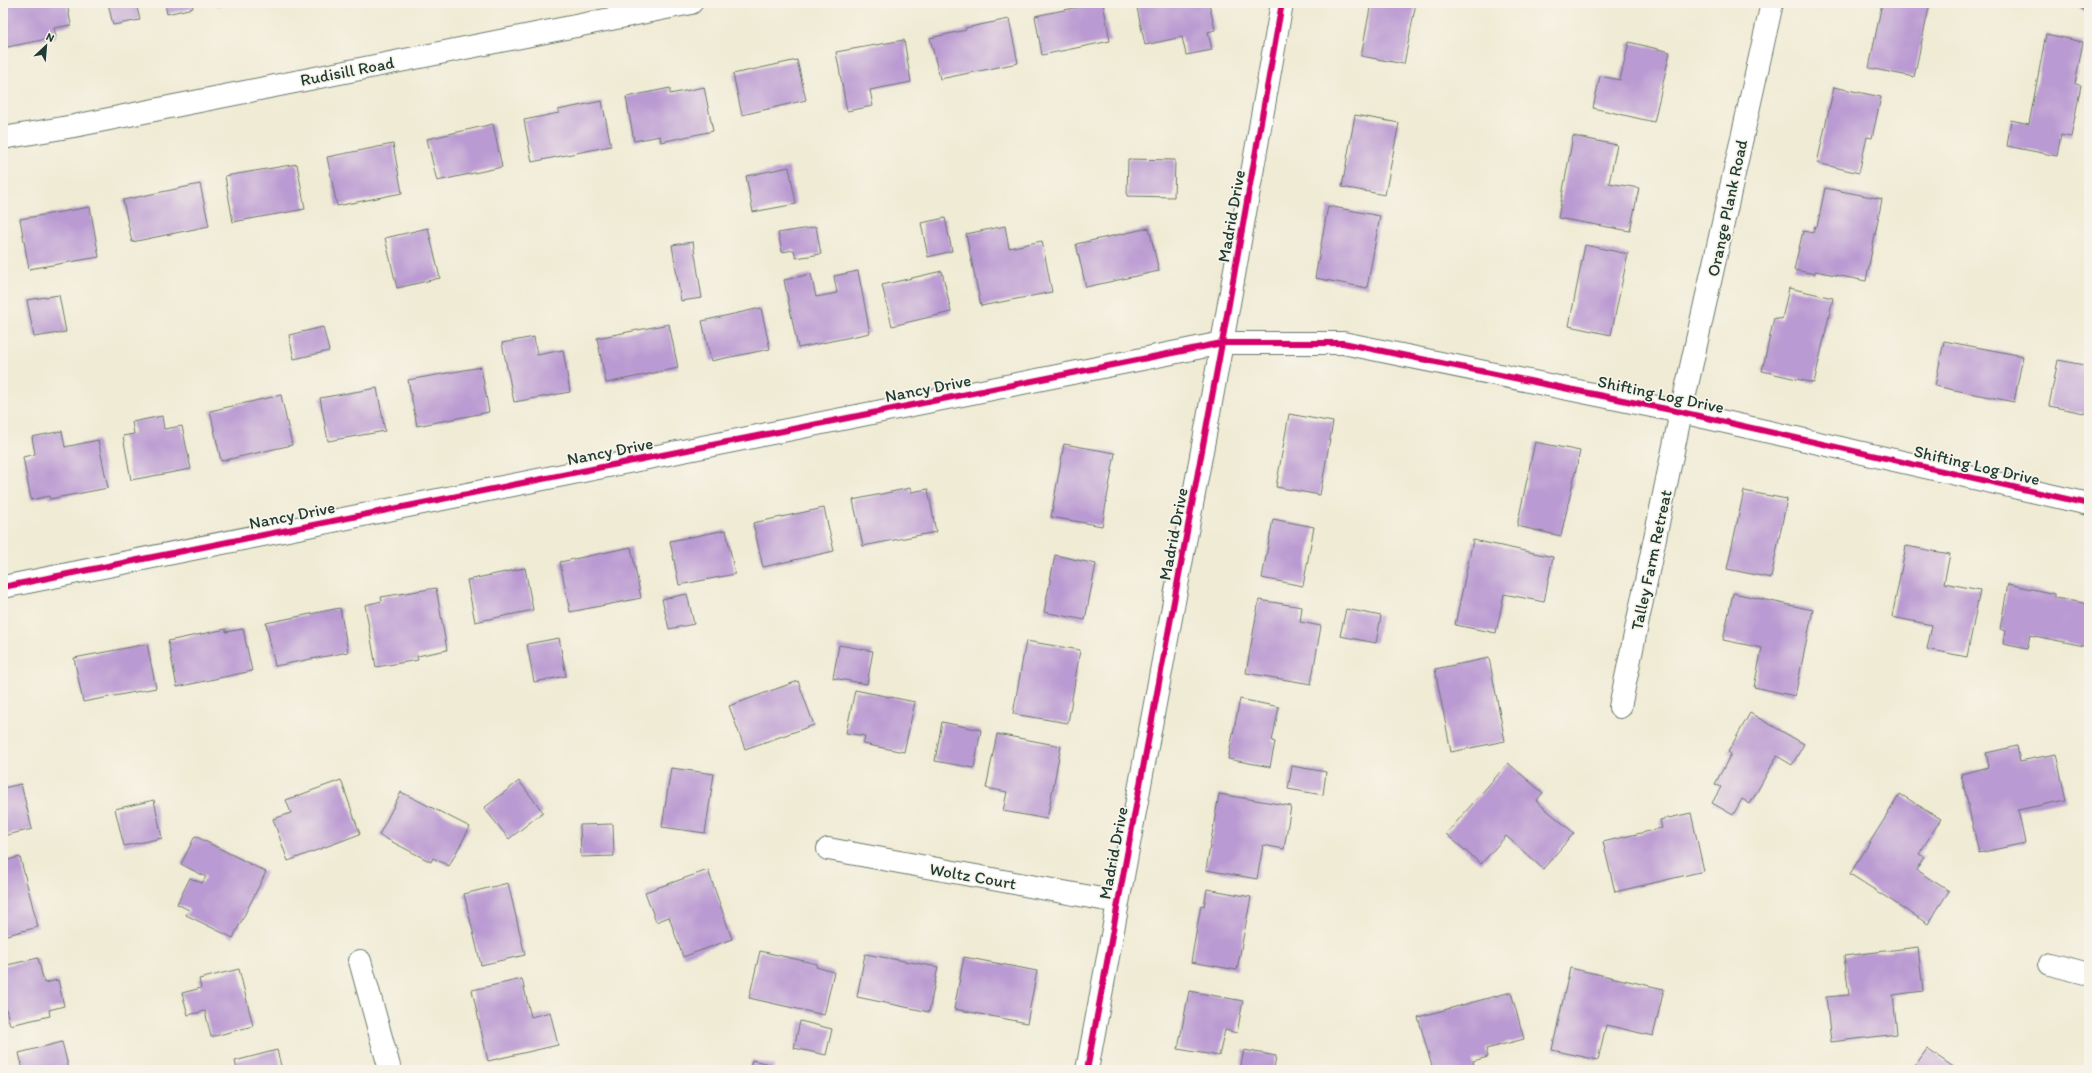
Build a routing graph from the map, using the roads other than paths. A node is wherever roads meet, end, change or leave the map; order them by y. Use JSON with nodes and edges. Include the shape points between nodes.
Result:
{"nodes":[{"id":1,"x":691,"y":3,"type":"edge"},
{"id":2,"x":1282,"y":3,"type":"edge"},
{"id":3,"x":1772,"y":3,"type":"edge"},
{"id":4,"x":3,"y":138,"type":"edge"},
{"id":5,"x":1222,"y":343,"type":"junction"},
{"id":6,"x":1681,"y":412,"type":"junction"},
{"id":7,"x":2089,"y":504,"type":"edge"},
{"id":8,"x":3,"y":587,"type":"edge"},
{"id":9,"x":1620,"y":707,"type":"dead end"},
{"id":10,"x":828,"y":850,"type":"dead end"},
{"id":11,"x":1118,"y":902,"type":"junction"},
{"id":12,"x":360,"y":961,"type":"dead end"},
{"id":13,"x":2050,"y":964,"type":"dead end"},
{"id":14,"x":2089,"y":974,"type":"edge"},
{"id":15,"x":390,"y":1070,"type":"edge"},
{"id":16,"x":1087,"y":1070,"type":"edge"}],
"edges":[{"from":1,"to":4,"type":"street","name":"Rudisill Road"},
{"from":2,"to":5,"type":"street","name":"Madrid Drive"},
{"from":3,"to":6,"type":"street","name":"Orange Plank Road"},
{"from":5,"to":6,"type":"street","name":"Shifting Log Drive","via":[[1343,343]]},
{"from":5,"to":8,"type":"street","name":"Nancy Drive"},
{"from":5,"to":11,"type":"street","name":"Madrid Drive"},
{"from":6,"to":7,"type":"street","name":"Shifting Log Drive"},
{"from":6,"to":9,"type":"street","name":"Talley Farm Retreat"},
{"from":10,"to":11,"type":"street","name":"Woltz Court"},
{"from":11,"to":16,"type":"street","name":"Madrid Drive"},
{"from":12,"to":15,"type":"street"},
{"from":13,"to":14,"type":"street"}]}
